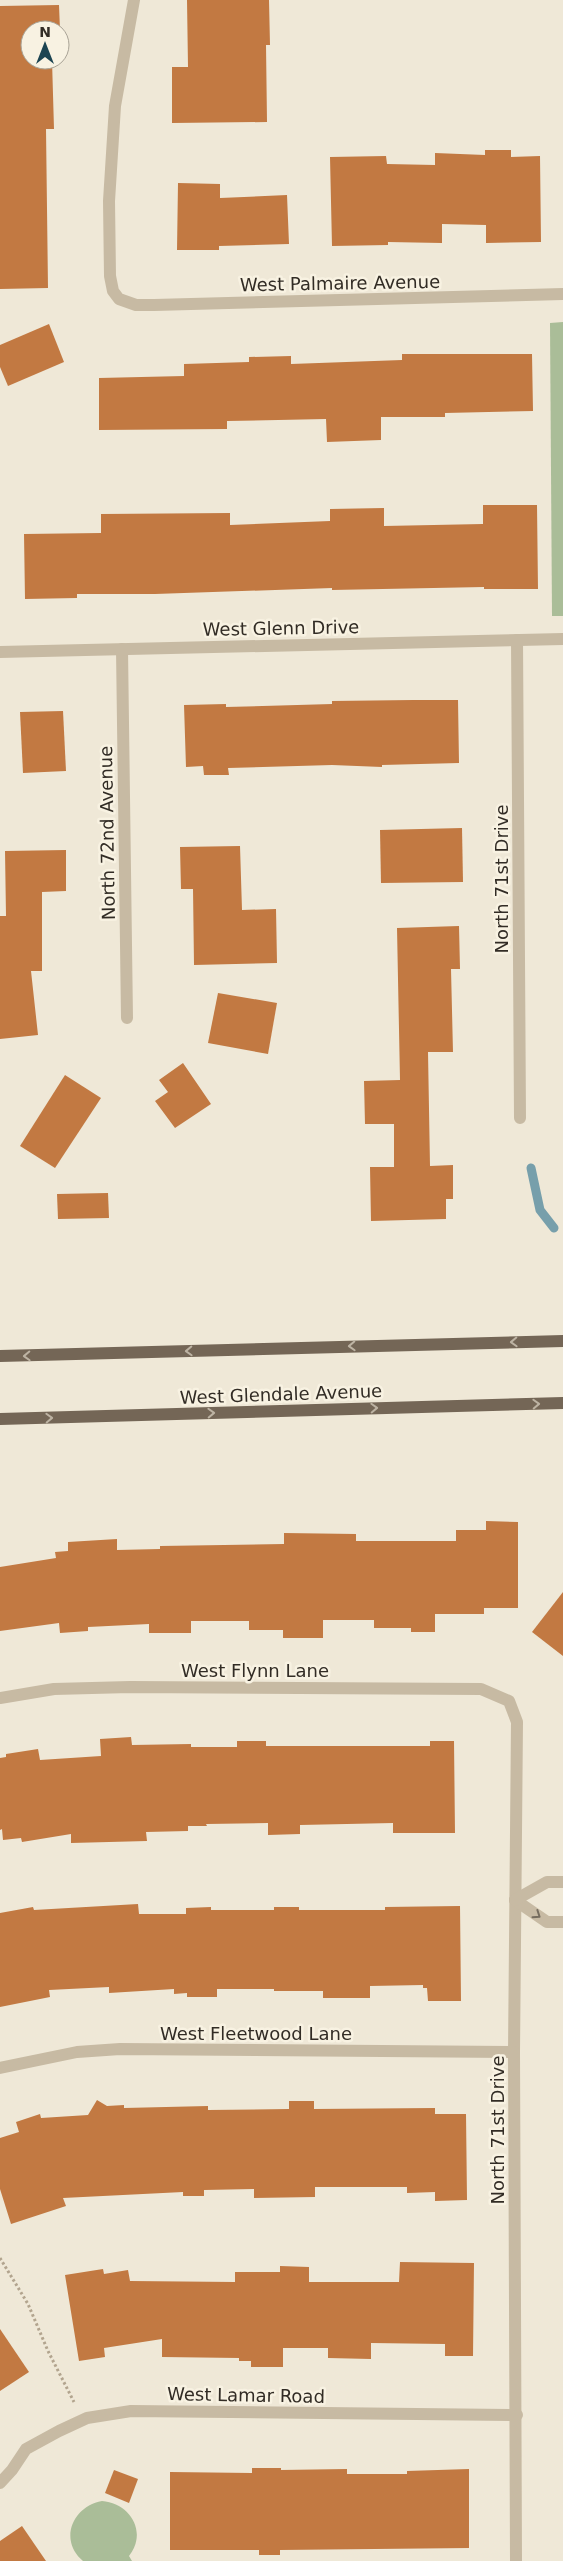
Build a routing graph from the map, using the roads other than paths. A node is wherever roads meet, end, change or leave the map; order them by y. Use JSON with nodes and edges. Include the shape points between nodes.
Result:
{"nodes":[{"id":1,"x":134,"y":0,"type":"edge"},
{"id":2,"x":563,"y":294,"type":"edge"},
{"id":3,"x":563,"y":639,"type":"edge"},
{"id":4,"x":517,"y":640,"type":"junction"},
{"id":5,"x":122,"y":649,"type":"junction"},
{"id":6,"x":0,"y":652,"type":"edge"},
{"id":7,"x":127,"y":1018,"type":"dead end"},
{"id":8,"x":520,"y":1118,"type":"dead end"},
{"id":9,"x":563,"y":1340,"type":"edge"},
{"id":10,"x":0,"y":1356,"type":"edge"},
{"id":11,"x":563,"y":1403,"type":"edge"},
{"id":12,"x":0,"y":1419,"type":"edge"},
{"id":13,"x":0,"y":1698,"type":"edge"},
{"id":14,"x":509,"y":1700,"type":"joint"},
{"id":15,"x":563,"y":1882,"type":"edge"},
{"id":16,"x":515,"y":1900,"type":"junction"},
{"id":17,"x":563,"y":1922,"type":"edge"},
{"id":18,"x":514,"y":2052,"type":"junction"},
{"id":19,"x":0,"y":2068,"type":"edge"},
{"id":20,"x":517,"y":2415,"type":"junction"},
{"id":21,"x":0,"y":2484,"type":"edge"},
{"id":22,"x":516,"y":2561,"type":"edge"}],
"edges":[{"from":1,"to":2,"type":"street","name":"West Palmaire Avenue","via":[[115,106],[109,201],[110,276],[113,291],[119,299],[136,305],[154,305]]},
{"from":3,"to":4,"type":"street","name":"West Glenn Drive"},
{"from":4,"to":5,"type":"street","name":"West Glenn Drive"},
{"from":4,"to":8,"type":"street","name":"North 71st Drive"},
{"from":5,"to":6,"type":"street","name":"West Glenn Drive"},
{"from":5,"to":7,"type":"street","name":"North 72nd Avenue"},
{"from":9,"to":10,"type":"main road","one_way":true},
{"from":12,"to":11,"type":"main road","name":"West Glendale Avenue","one_way":true},
{"from":13,"to":14,"type":"street","name":"West Flynn Lane","via":[[54,1689],[140,1687],[481,1689]]},
{"from":14,"to":16,"type":"street","name":"North 71st Drive","via":[[517,1722]]},
{"from":15,"to":16,"type":"street","via":[[547,1882]]},
{"from":16,"to":17,"type":"street","one_way":true,"via":[[547,1922]]},
{"from":16,"to":18,"type":"street","name":"North 71st Drive"},
{"from":18,"to":19,"type":"street","name":"West Fleetwood Lane","via":[[120,2049],[77,2052]]},
{"from":18,"to":20,"type":"street","name":"North 71st Drive"},
{"from":20,"to":21,"type":"street","name":"West Lamar Road","via":[[131,2411],[88,2418],[26,2449]]},
{"from":20,"to":22,"type":"street","name":"North 71st Drive"}]}
